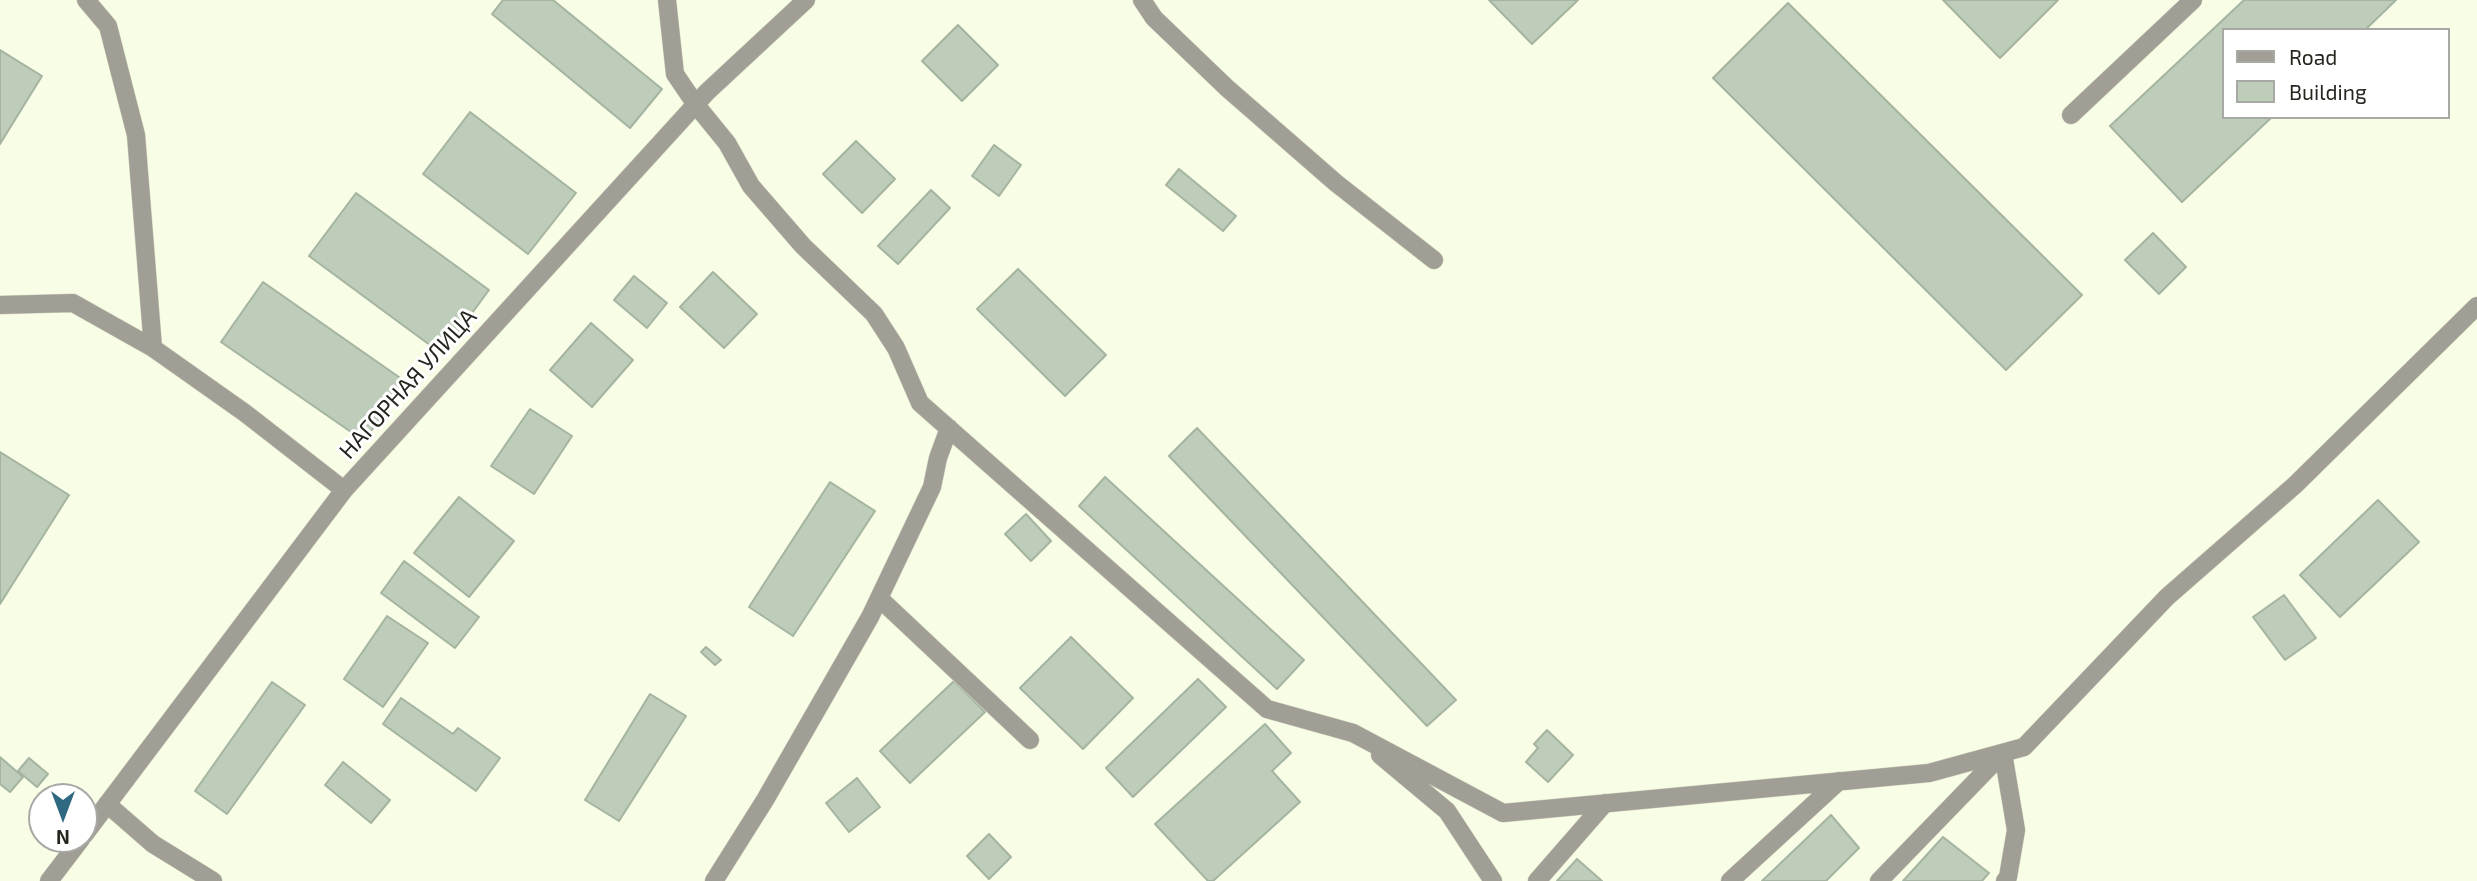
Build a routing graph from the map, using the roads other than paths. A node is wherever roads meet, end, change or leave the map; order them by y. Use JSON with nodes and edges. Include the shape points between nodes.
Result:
{"nodes":[{"id":1,"x":86,"y":0,"type":"edge"},
{"id":2,"x":667,"y":0,"type":"edge"},
{"id":3,"x":806,"y":0,"type":"edge"},
{"id":4,"x":1142,"y":0,"type":"edge"},
{"id":5,"x":2193,"y":0,"type":"edge"},
{"id":6,"x":696,"y":105,"type":"junction"},
{"id":7,"x":2071,"y":115,"type":"dead end"},
{"id":8,"x":1434,"y":260,"type":"dead end"},
{"id":9,"x":0,"y":305,"type":"edge"},
{"id":10,"x":2477,"y":306,"type":"edge"},
{"id":11,"x":152,"y":348,"type":"junction"},
{"id":12,"x":948,"y":428,"type":"junction"},
{"id":13,"x":344,"y":490,"type":"junction"},
{"id":14,"x":879,"y":598,"type":"junction"},
{"id":15,"x":1353,"y":733,"type":"junction"},
{"id":16,"x":1030,"y":740,"type":"dead end"},
{"id":17,"x":2003,"y":752,"type":"junction"},
{"id":18,"x":1839,"y":781,"type":"junction"},
{"id":19,"x":1605,"y":803,"type":"junction"},
{"id":20,"x":107,"y":804,"type":"junction"},
{"id":21,"x":98,"y":816,"type":"edge"},
{"id":22,"x":70,"y":853,"type":"edge"},
{"id":23,"x":49,"y":881,"type":"edge"},
{"id":24,"x":213,"y":881,"type":"edge"},
{"id":25,"x":714,"y":881,"type":"edge"},
{"id":26,"x":1493,"y":881,"type":"edge"},
{"id":27,"x":1537,"y":881,"type":"edge"},
{"id":28,"x":1730,"y":881,"type":"edge"},
{"id":29,"x":1880,"y":881,"type":"edge"},
{"id":30,"x":2005,"y":881,"type":"edge"}],
"edges":[{"from":1,"to":11,"type":"street","via":[[108,26],[136,135]]},
{"from":2,"to":6,"type":"street","via":[[675,74]]},
{"from":3,"to":6,"type":"street","name":"НАГОРНАЯ УЛИЦА"},
{"from":4,"to":8,"type":"street","via":[[1154,18],[1227,88]]},
{"from":5,"to":7,"type":"street"},
{"from":6,"to":12,"type":"street","via":[[727,143],[751,186],[803,246],[874,314],[896,348],[920,403]]},
{"from":6,"to":13,"type":"street","name":"НАГОРНАЯ УЛИЦА"},
{"from":9,"to":11,"type":"street","via":[[73,303]]},
{"from":10,"to":17,"type":"street","via":[[2295,485],[2167,597],[2024,747]]},
{"from":11,"to":13,"type":"street"},
{"from":12,"to":14,"type":"street","via":[[932,487]]},
{"from":12,"to":15,"type":"street","via":[[1266,709]]},
{"from":13,"to":20,"type":"street","name":"НАГОРНАЯ УЛИЦА"},
{"from":14,"to":16,"type":"street"},
{"from":14,"to":25,"type":"street"},
{"from":15,"to":19,"type":"street","via":[[1503,813]]},
{"from":15,"to":26,"type":"street","via":[[1447,811]]},
{"from":17,"to":18,"type":"street","via":[[1929,773]]},
{"from":17,"to":29,"type":"street"},
{"from":17,"to":30,"type":"street","via":[[2016,830]]},
{"from":18,"to":19,"type":"street"},
{"from":18,"to":28,"type":"street"},
{"from":19,"to":27,"type":"street"},
{"from":20,"to":21,"type":"street","name":"НАГОРНАЯ УЛИЦА"},
{"from":20,"to":24,"type":"street","via":[[152,844]]},
{"from":22,"to":23,"type":"street","name":"НАГОРНАЯ УЛИЦА"}]}
